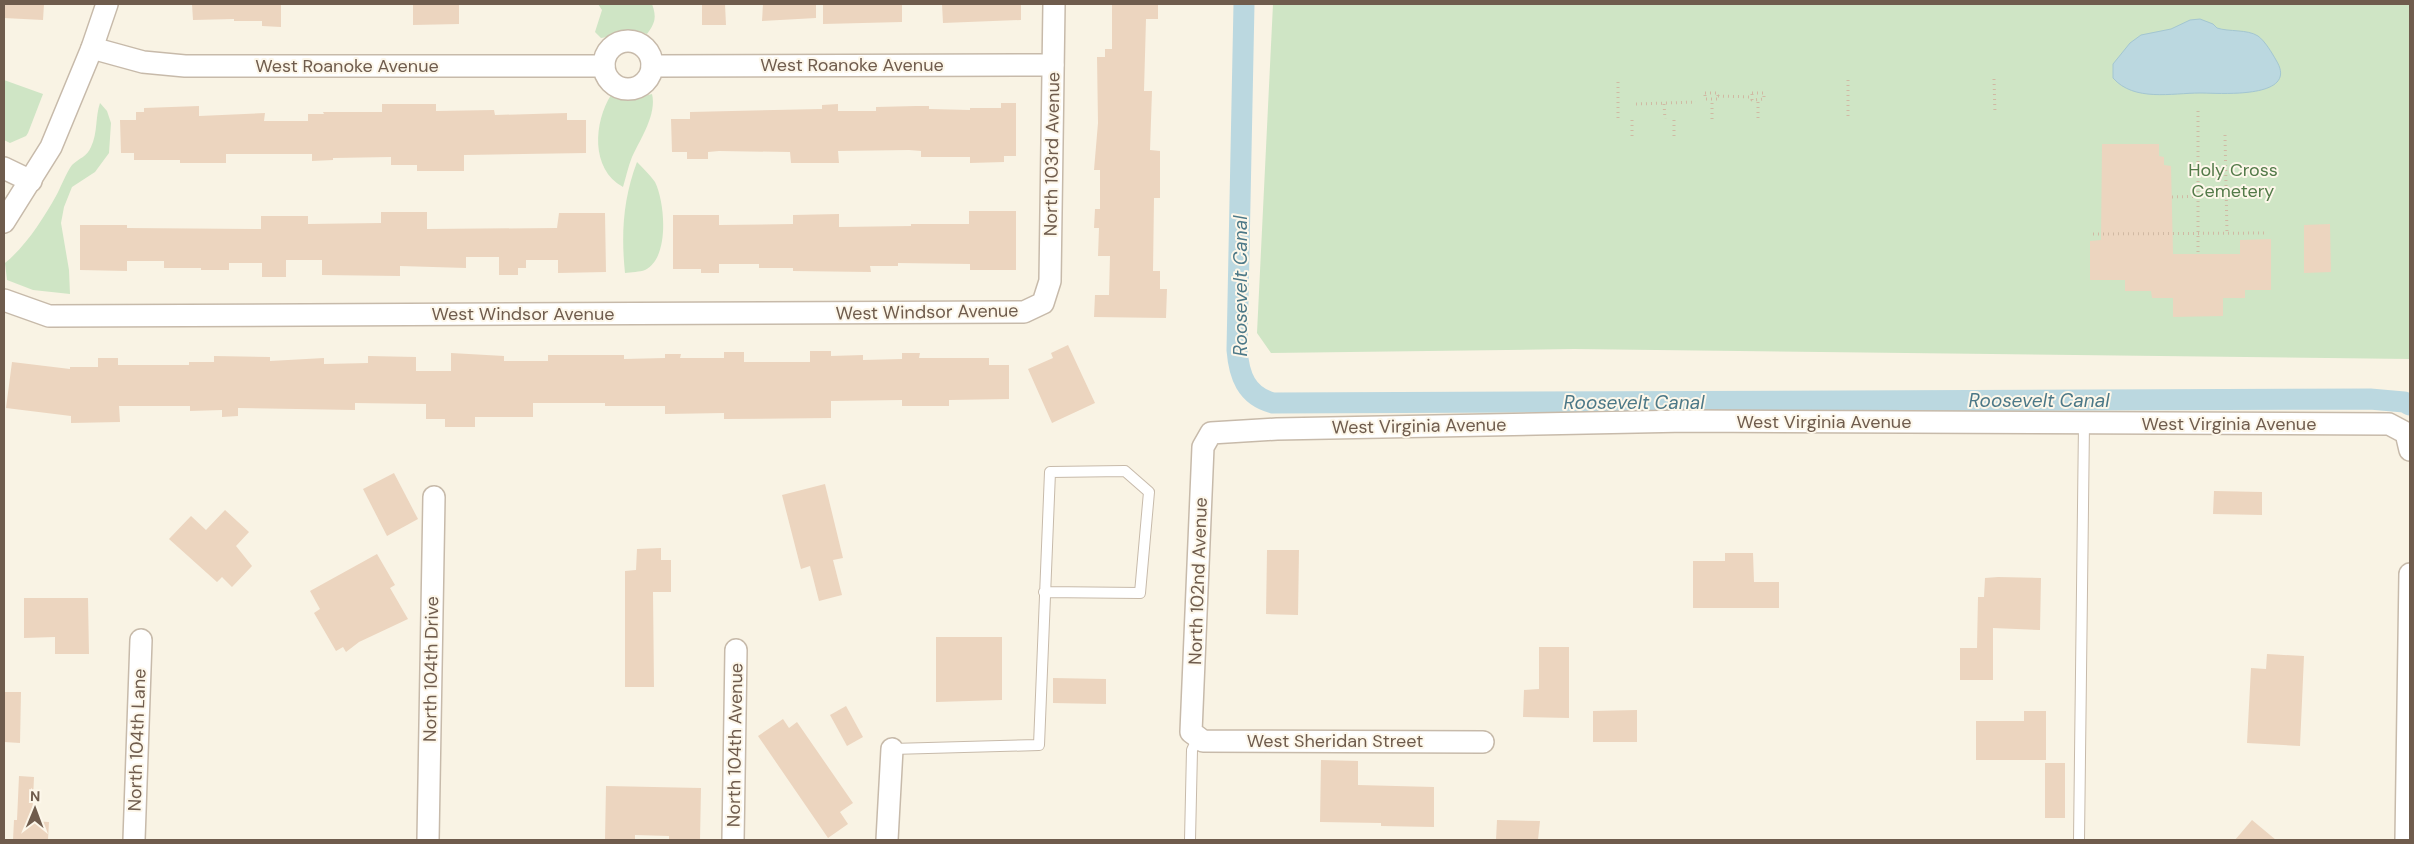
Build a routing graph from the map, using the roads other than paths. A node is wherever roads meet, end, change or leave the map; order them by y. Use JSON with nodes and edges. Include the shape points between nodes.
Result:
{"nodes":[{"id":1,"x":107,"y":4,"type":"edge"},
{"id":2,"x":1054,"y":4,"type":"edge"},
{"id":3,"x":92,"y":48,"type":"junction"},
{"id":4,"x":1053,"y":65,"type":"junction"},
{"id":5,"x":604,"y":66,"type":"junction"},
{"id":6,"x":652,"y":66,"type":"junction"},
{"id":7,"x":4,"y":168,"type":"edge"},
{"id":8,"x":31,"y":181,"type":"junction"},
{"id":9,"x":4,"y":222,"type":"edge"},
{"id":10,"x":4,"y":300,"type":"edge"},
{"id":11,"x":1043,"y":303,"type":"joint"},
{"id":12,"x":2084,"y":423,"type":"junction"},
{"id":13,"x":1211,"y":433,"type":"joint"},
{"id":14,"x":2408,"y":442,"type":"edge"},
{"id":15,"x":434,"y":497,"type":"dead end"},
{"id":16,"x":2410,"y":574,"type":"edge"},
{"id":17,"x":1044,"y":592,"type":"junction"},
{"id":18,"x":141,"y":640,"type":"dead end"},
{"id":19,"x":736,"y":650,"type":"dead end"},
{"id":20,"x":1194,"y":735,"type":"junction"},
{"id":21,"x":1483,"y":742,"type":"dead end"},
{"id":22,"x":892,"y":749,"type":"joint"},
{"id":23,"x":134,"y":840,"type":"edge"},
{"id":24,"x":428,"y":840,"type":"edge"},
{"id":25,"x":733,"y":840,"type":"edge"},
{"id":26,"x":887,"y":840,"type":"edge"},
{"id":27,"x":1190,"y":840,"type":"edge"},
{"id":28,"x":2080,"y":840,"type":"edge"},
{"id":29,"x":2406,"y":840,"type":"edge"}],
"edges":[{"from":1,"to":3,"type":"street"},
{"from":2,"to":4,"type":"street","name":"North 103rd Avenue"},
{"from":3,"to":5,"type":"street","name":"West Roanoke Avenue","via":[[143,62],[185,66]]},
{"from":3,"to":8,"type":"street","via":[[51,147]]},
{"from":4,"to":6,"type":"street","name":"West Roanoke Avenue"},
{"from":4,"to":11,"type":"street","name":"North 103rd Avenue","via":[[1050,280]]},
{"from":5,"to":6,"type":"street","via":[[610,81],[632,89],[646,80]]},
{"from":5,"to":6,"type":"street","via":[[605,58],[614,46],[628,41],[642,46],[651,58]]},
{"from":7,"to":8,"type":"street"},
{"from":8,"to":9,"type":"street"},
{"from":10,"to":11,"type":"street","name":"West Windsor Avenue","via":[[49,316],[1024,312]]},
{"from":12,"to":13,"type":"street","name":"West Virginia Avenue","via":[[1688,422],[1287,428]]},
{"from":12,"to":14,"type":"street","name":"West Virginia Avenue","via":[[2389,424]]},
{"from":12,"to":28,"type":"lane"},
{"from":13,"to":20,"type":"street","name":"North 102nd Avenue","via":[[1203,447]]},
{"from":15,"to":24,"type":"street","name":"North 104th Drive"},
{"from":16,"to":29,"type":"street"},
{"from":17,"to":17,"type":"lane","via":[[1050,472],[1125,471],[1150,492],[1140,592]]},
{"from":17,"to":22,"type":"lane","via":[[1039,746]]},
{"from":18,"to":23,"type":"street","name":"North 104th Lane"},
{"from":19,"to":25,"type":"street","name":"North 104th Avenue"},
{"from":20,"to":21,"type":"street","name":"West Sheridan Street","via":[[1203,741]]},
{"from":20,"to":27,"type":"lane"},
{"from":22,"to":26,"type":"street"}]}
